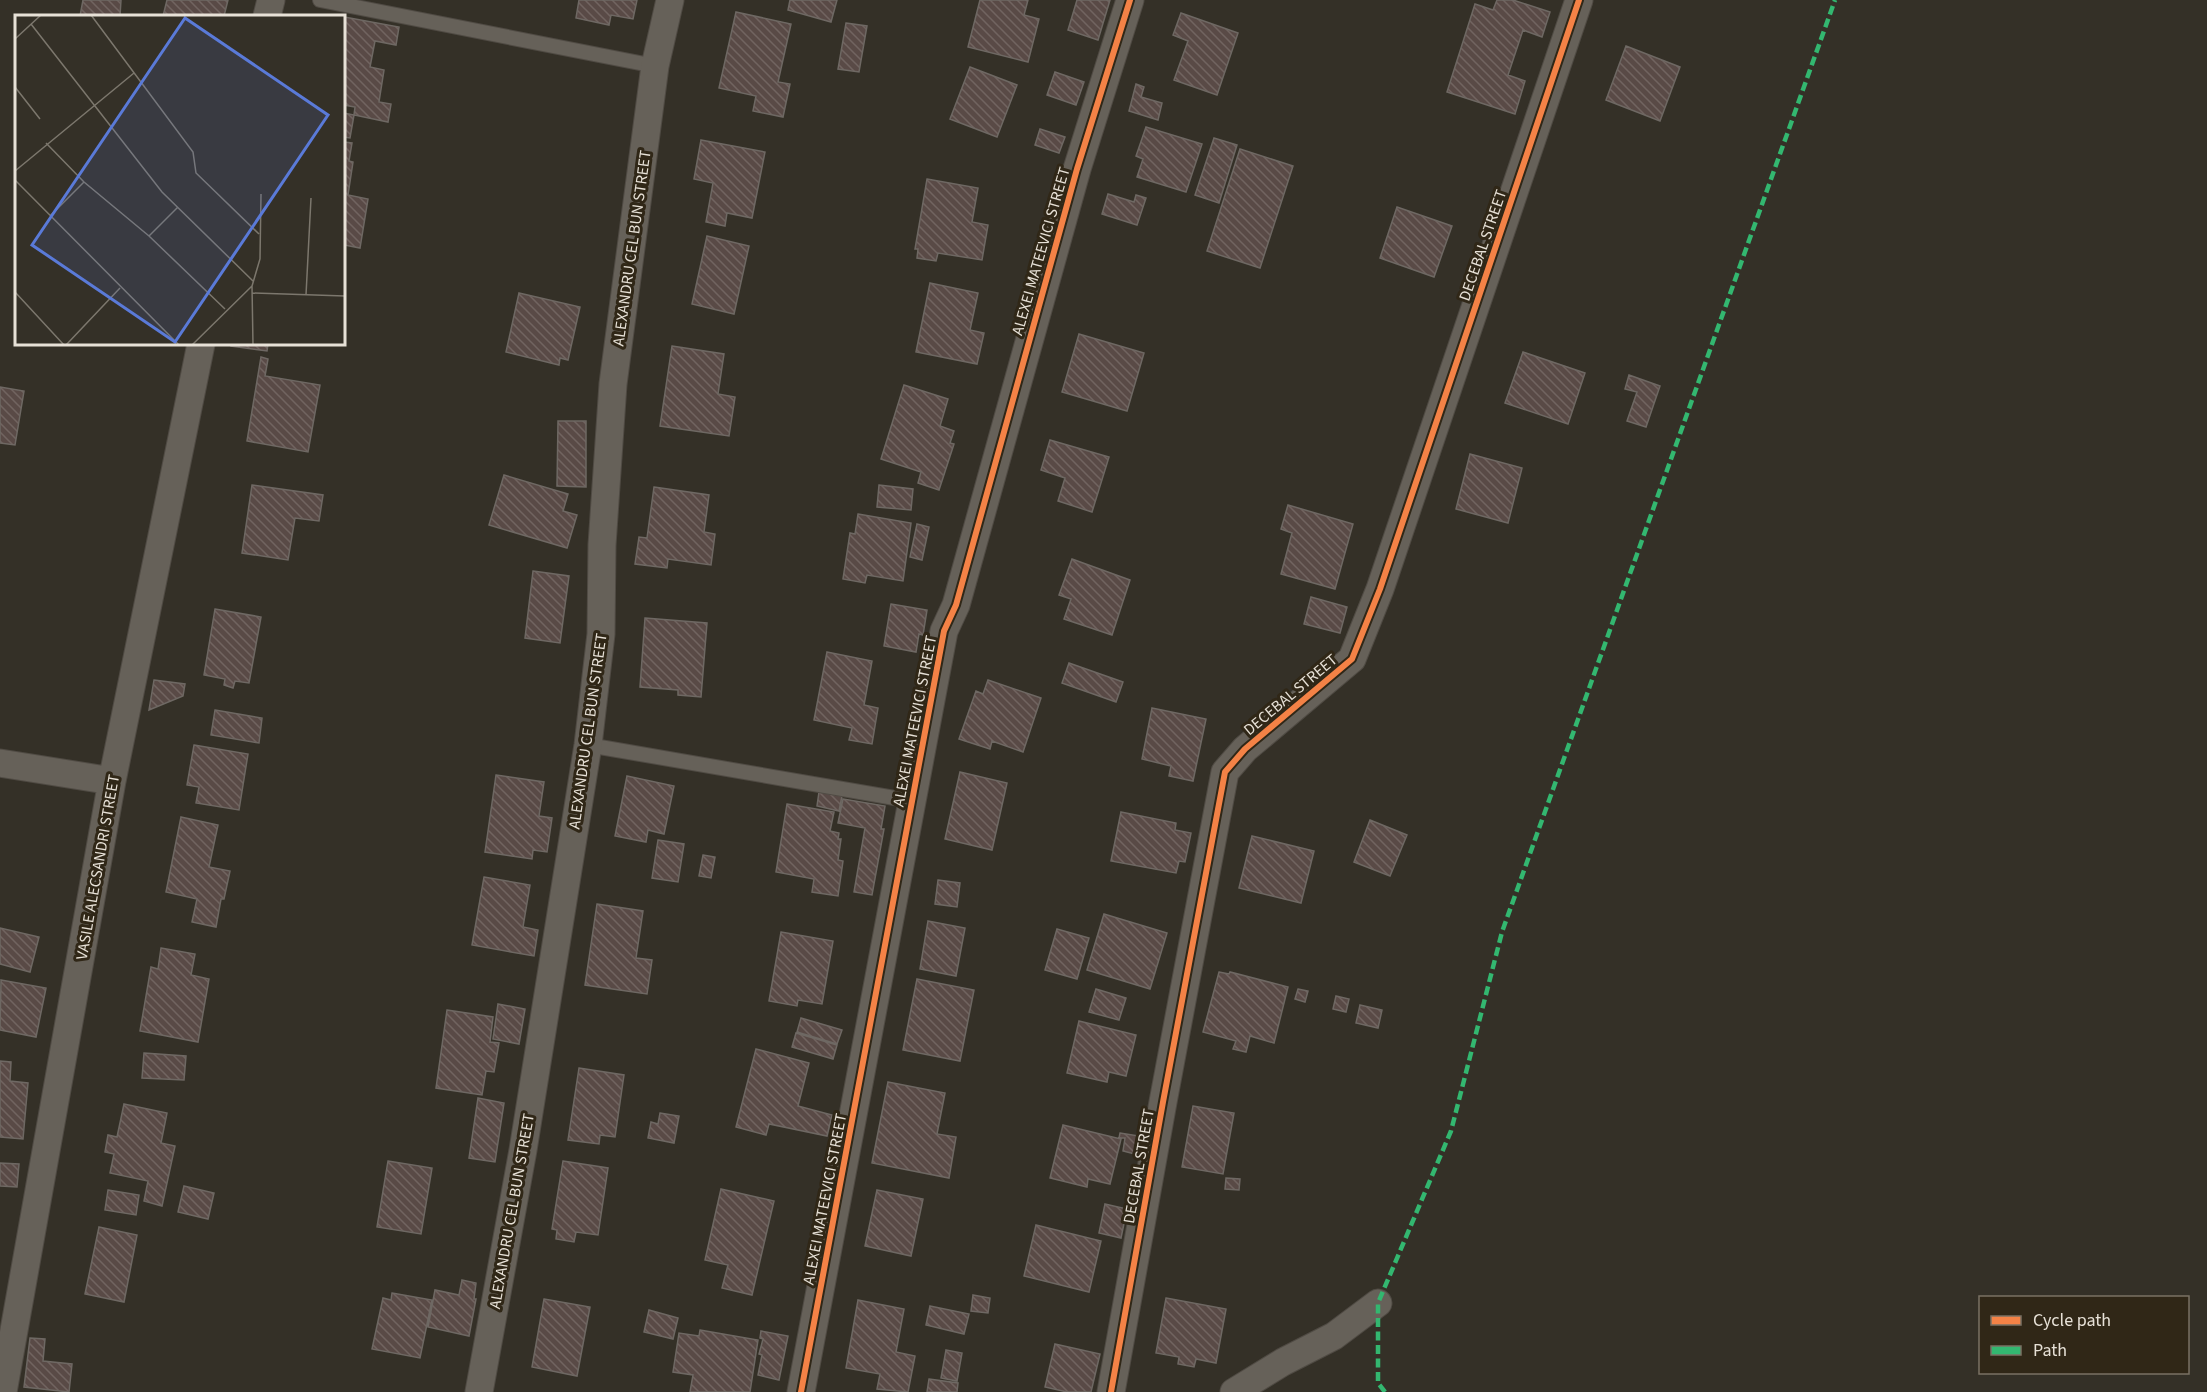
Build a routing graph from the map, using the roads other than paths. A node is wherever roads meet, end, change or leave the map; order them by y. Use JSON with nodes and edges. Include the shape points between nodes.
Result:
{"nodes":[{"id":1,"x":271,"y":0,"type":"edge"},
{"id":2,"x":320,"y":0,"type":"edge"},
{"id":3,"x":670,"y":0,"type":"edge"},
{"id":4,"x":1130,"y":0,"type":"edge"},
{"id":5,"x":1579,"y":0,"type":"edge"},
{"id":6,"x":267,"y":15,"type":"edge"},
{"id":7,"x":656,"y":66,"type":"junction"},
{"id":8,"x":201,"y":345,"type":"edge"},
{"id":9,"x":588,"y":745,"type":"junction"},
{"id":10,"x":0,"y":763,"type":"edge"},
{"id":11,"x":112,"y":781,"type":"junction"},
{"id":12,"x":912,"y":801,"type":"junction"},
{"id":13,"x":1378,"y":1303,"type":"dead end"},
{"id":14,"x":3,"y":1392,"type":"edge"},
{"id":15,"x":479,"y":1392,"type":"edge"},
{"id":16,"x":801,"y":1392,"type":"edge"},
{"id":17,"x":1111,"y":1392,"type":"edge"},
{"id":18,"x":1234,"y":1392,"type":"edge"}],
"edges":[{"from":1,"to":6,"type":"street"},
{"from":2,"to":7,"type":"lane"},
{"from":3,"to":7,"type":"street","name":"ALEXANDRU CEL BUN STREET"},
{"from":4,"to":12,"type":"street","name":"ALEXEI MATEEVICI STREET","via":[[1077,168],[956,605],[945,631]]},
{"from":5,"to":17,"type":"street","name":"DECEBAL STREET","via":[[1352,659],[1245,749],[1225,772]]},
{"from":7,"to":9,"type":"street","name":"ALEXANDRU CEL BUN STREET","via":[[613,384],[602,545],[602,634]]},
{"from":8,"to":11,"type":"street","name":"VASILE ALECSANDRI STREET"},
{"from":9,"to":12,"type":"lane"},
{"from":9,"to":15,"type":"street","name":"ALEXANDRU CEL BUN STREET","via":[[525,1138]]},
{"from":10,"to":11,"type":"street"},
{"from":11,"to":14,"type":"street","name":"VASILE ALECSANDRI STREET"},
{"from":12,"to":16,"type":"street","name":"ALEXEI MATEEVICI STREET"},
{"from":13,"to":18,"type":"street","via":[[1334,1336]]}]}
